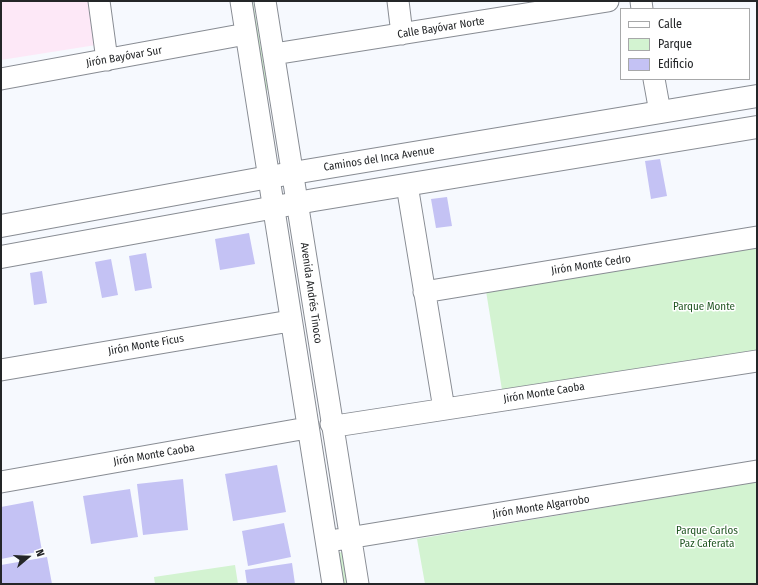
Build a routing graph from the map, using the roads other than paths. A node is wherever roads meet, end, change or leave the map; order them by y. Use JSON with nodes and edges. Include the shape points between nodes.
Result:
{"nodes":[{"id":1,"x":99,"y":1,"type":"edge"},
{"id":2,"x":241,"y":1,"type":"edge"},
{"id":3,"x":265,"y":1,"type":"edge"},
{"id":4,"x":398,"y":1,"type":"edge"},
{"id":5,"x":608,"y":1,"type":"edge"},
{"id":6,"x":246,"y":34,"type":"junction"},
{"id":7,"x":402,"y":34,"type":"junction"},
{"id":8,"x":274,"y":54,"type":"junction"},
{"id":9,"x":107,"y":60,"type":"junction"},
{"id":10,"x":1,"y":79,"type":"edge"},
{"id":11,"x":654,"y":80,"type":"edge"},
{"id":12,"x":757,"y":96,"type":"edge"},
{"id":13,"x":660,"y":112,"type":"junction"},
{"id":14,"x":757,"y":127,"type":"edge"},
{"id":15,"x":292,"y":174,"type":"junction"},
{"id":16,"x":269,"y":177,"type":"junction"},
{"id":17,"x":407,"y":185,"type":"junction"},
{"id":18,"x":297,"y":203,"type":"junction"},
{"id":19,"x":274,"y":207,"type":"junction"},
{"id":20,"x":1,"y":226,"type":"edge"},
{"id":21,"x":757,"y":237,"type":"edge"},
{"id":22,"x":1,"y":257,"type":"edge"},
{"id":23,"x":424,"y":292,"type":"junction"},
{"id":24,"x":290,"y":321,"type":"junction"},
{"id":25,"x":757,"y":361,"type":"edge"},
{"id":26,"x":1,"y":370,"type":"edge"},
{"id":27,"x":444,"y":409,"type":"junction"},
{"id":28,"x":331,"y":424,"type":"junction"},
{"id":29,"x":307,"y":428,"type":"junction"},
{"id":30,"x":757,"y":471,"type":"edge"},
{"id":31,"x":1,"y":482,"type":"edge"},
{"id":32,"x":350,"y":538,"type":"junction"},
{"id":33,"x":326,"y":542,"type":"junction"},
{"id":34,"x":333,"y":584,"type":"edge"},
{"id":35,"x":358,"y":584,"type":"edge"}],
"edges":[{"from":1,"to":9,"type":"street"},
{"from":2,"to":6,"type":"street"},
{"from":3,"to":8,"type":"street","name":"Avenida Andrés Tinoco"},
{"from":4,"to":7,"type":"street"},
{"from":5,"to":7,"type":"street","name":"Calle Bayóvar Norte"},
{"from":6,"to":9,"type":"street","name":"Jirón Bayóvar Sur"},
{"from":6,"to":16,"type":"street"},
{"from":7,"to":8,"type":"street","name":"Calle Bayóvar Norte"},
{"from":8,"to":15,"type":"street","name":"Avenida Andrés Tinoco"},
{"from":9,"to":10,"type":"street","name":"Jirón Bayóvar Sur"},
{"from":11,"to":13,"type":"street"},
{"from":12,"to":13,"type":"main road","name":"Caminos del Inca Avenue"},
{"from":13,"to":15,"type":"main road","name":"Caminos del Inca Avenue"},
{"from":14,"to":17,"type":"main road"},
{"from":15,"to":16,"type":"main road","name":"Caminos del Inca Avenue"},
{"from":15,"to":18,"type":"street","name":"Avenida Andrés Tinoco"},
{"from":16,"to":19,"type":"street"},
{"from":16,"to":20,"type":"main road","name":"Caminos del Inca Avenue"},
{"from":17,"to":18,"type":"main road"},
{"from":17,"to":23,"type":"street"},
{"from":18,"to":19,"type":"main road"},
{"from":18,"to":28,"type":"street","name":"Avenida Andrés Tinoco"},
{"from":19,"to":22,"type":"main road"},
{"from":19,"to":24,"type":"street"},
{"from":21,"to":23,"type":"street","name":"Jirón Monte Cedro"},
{"from":23,"to":27,"type":"street"},
{"from":24,"to":26,"type":"street","name":"Jirón Monte Ficus"},
{"from":24,"to":29,"type":"street"},
{"from":25,"to":27,"type":"street","name":"Jirón Monte Caoba"},
{"from":27,"to":28,"type":"street","name":"Jirón Monte Caoba","via":[[342,425]]},
{"from":28,"to":32,"type":"street","name":"Avenida Andrés Tinoco"},
{"from":29,"to":31,"type":"street","name":"Jirón Monte Caoba"},
{"from":29,"to":33,"type":"street"},
{"from":30,"to":32,"type":"street","name":"Jirón Monte Algarrobo"},
{"from":32,"to":33,"type":"street","name":"Jirón Monte Algarrobo"},
{"from":32,"to":35,"type":"street","name":"Avenida Andrés Tinoco"},
{"from":33,"to":34,"type":"street"}]}
